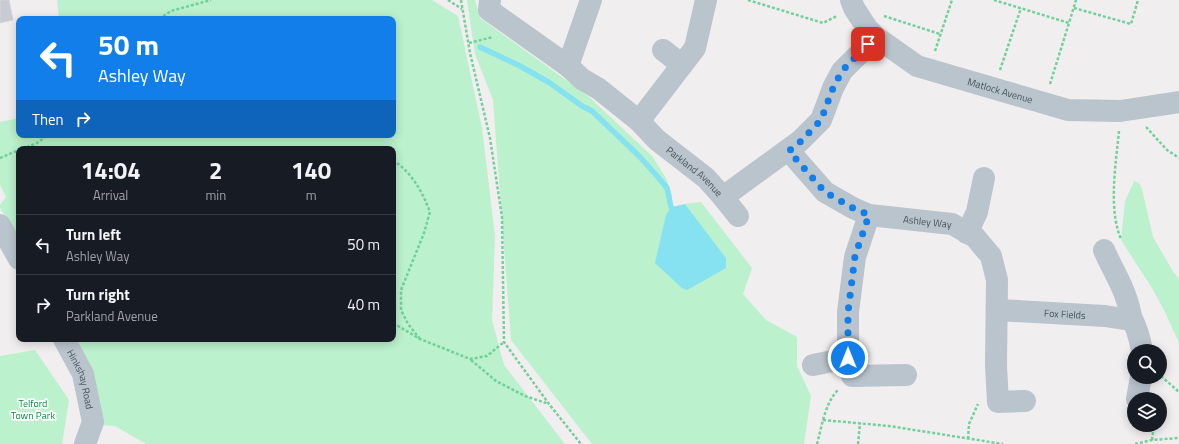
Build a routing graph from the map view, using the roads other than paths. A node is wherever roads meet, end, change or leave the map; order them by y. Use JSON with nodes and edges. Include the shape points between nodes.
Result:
{"nodes":[{"id":1,"x":490,"y":0,"type":"edge"},
{"id":2,"x":591,"y":0,"type":"edge"},
{"id":3,"x":706,"y":0,"type":"edge"},
{"id":4,"x":854,"y":7,"type":"edge"},
{"id":5,"x":876,"y":37,"type":"junction"},
{"id":6,"x":663,"y":50,"type":"dead end"},
{"id":7,"x":682,"y":65,"type":"junction"},
{"id":8,"x":568,"y":66,"type":"junction"},
{"id":9,"x":1179,"y":102,"type":"edge"},
{"id":10,"x":639,"y":121,"type":"junction"},
{"id":11,"x":789,"y":151,"type":"junction"},
{"id":12,"x":984,"y":178,"type":"dead end"},
{"id":13,"x":723,"y":196,"type":"junction"},
{"id":14,"x":869,"y":215,"type":"junction"},
{"id":15,"x":738,"y":216,"type":"dead end"},
{"id":16,"x":0,"y":225,"type":"edge"},
{"id":17,"x":967,"y":233,"type":"junction"},
{"id":18,"x":1113,"y":246,"type":"road end"},
{"id":19,"x":16,"y":254,"type":"edge"},
{"id":20,"x":998,"y":310,"type":"junction"},
{"id":21,"x":1137,"y":335,"type":"edge"},
{"id":22,"x":66,"y":342,"type":"edge"},
{"id":23,"x":813,"y":365,"type":"dead end"},
{"id":24,"x":850,"y":367,"type":"junction"},
{"id":25,"x":906,"y":375,"type":"dead end"},
{"id":26,"x":1026,"y":401,"type":"dead end"},
{"id":27,"x":85,"y":444,"type":"edge"}],
"edges":[{"from":1,"to":8,"type":"street","name":"Parkland Avenue","via":[[489,10]]},
{"from":2,"to":8,"type":"street"},
{"from":3,"to":7,"type":"street","via":[[695,48]]},
{"from":4,"to":5,"type":"street","name":"Matlock Avenue"},
{"from":5,"to":9,"type":"street","name":"Matlock Avenue","via":[[917,66],[1068,110],[1120,110]]},
{"from":5,"to":11,"type":"street","name":"Parkland Avenue","via":[[842,71],[821,120]]},
{"from":6,"to":7,"type":"street"},
{"from":7,"to":10,"type":"street"},
{"from":8,"to":10,"type":"street","name":"Parkland Avenue"},
{"from":10,"to":13,"type":"street","name":"Parkland Avenue","via":[[657,140],[706,178]]},
{"from":11,"to":13,"type":"street","name":"Parkland Avenue"},
{"from":11,"to":14,"type":"street","name":"Ashley Way","via":[[825,192]]},
{"from":12,"to":17,"type":"street","via":[[977,212]]},
{"from":13,"to":15,"type":"street"},
{"from":14,"to":17,"type":"street","name":"Ashley Way","via":[[952,224]]},
{"from":14,"to":24,"type":"street","via":[[855,256],[848,312]]},
{"from":16,"to":19,"type":"street"},
{"from":17,"to":20,"type":"street","name":"Ashley Way","via":[[991,256],[997,280]]},
{"from":18,"to":21,"type":"street","name":"Fox Fields"},
{"from":20,"to":21,"type":"street","name":"Fox Fields","via":[[1124,318]]},
{"from":20,"to":26,"type":"street","name":"Ashley Way","via":[[998,402]]},
{"from":22,"to":27,"type":"street","name":"Hinkshay Road","via":[[83,374],[93,422]]},
{"from":23,"to":24,"type":"street"},
{"from":24,"to":25,"type":"street"}]}
